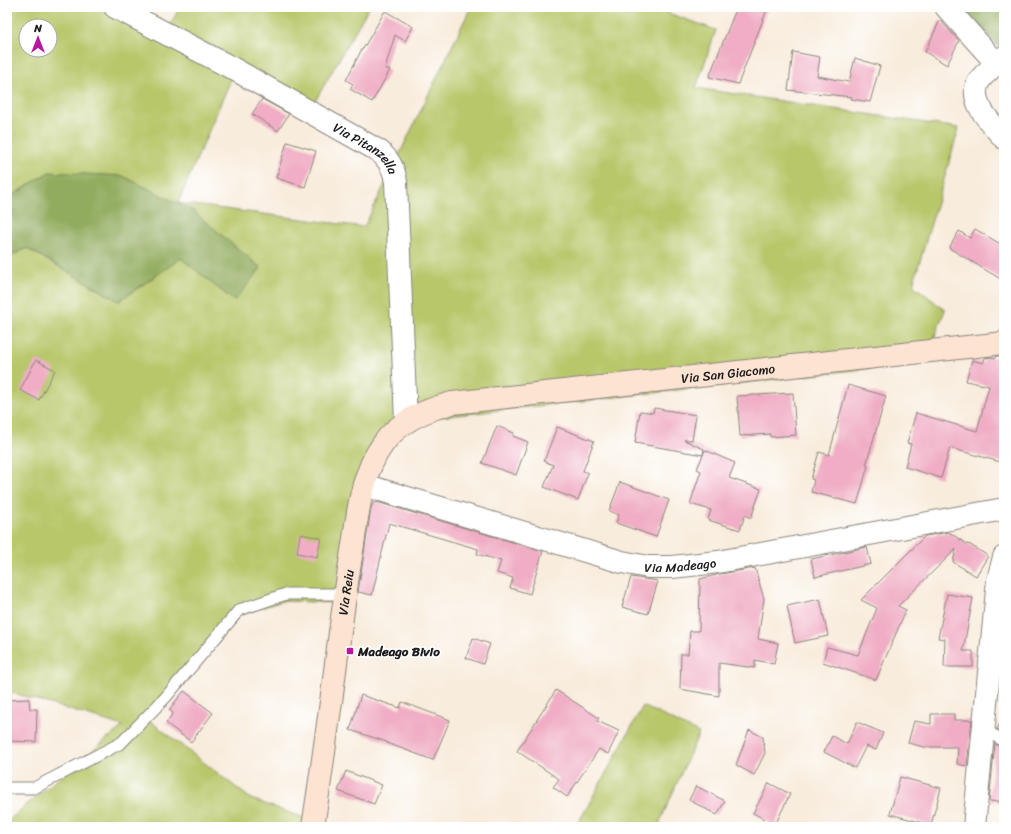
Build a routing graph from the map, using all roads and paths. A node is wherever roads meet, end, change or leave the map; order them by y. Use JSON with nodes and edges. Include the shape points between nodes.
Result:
{"nodes":[{"id":1,"x":115,"y":7,"type":"edge"},
{"id":2,"x":946,"y":7,"type":"edge"},
{"id":3,"x":1000,"y":61,"type":"edge"},
{"id":4,"x":1004,"y":138,"type":"edge"},
{"id":5,"x":1004,"y":343,"type":"edge"},
{"id":6,"x":452,"y":403,"type":"joint"},
{"id":7,"x":406,"y":422,"type":"junction"},
{"id":8,"x":364,"y":486,"type":"junction"},
{"id":9,"x":1004,"y":509,"type":"edge"},
{"id":10,"x":1004,"y":557,"type":"edge"},
{"id":11,"x":1001,"y":580,"type":"edge"},
{"id":12,"x":345,"y":594,"type":"junction"},
{"id":13,"x":983,"y":729,"type":"junction"},
{"id":14,"x":1004,"y":741,"type":"edge"},
{"id":15,"x":7,"y":788,"type":"edge"},
{"id":16,"x":313,"y":827,"type":"edge"},
{"id":17,"x":974,"y":827,"type":"edge"}],
"edges":[{"from":1,"to":7,"type":"street","name":"Via Pitanzella","via":[[232,68],[386,157],[395,173],[396,182]]},
{"from":2,"to":3,"type":"street"},
{"from":3,"to":4,"type":"street","via":[[978,82],[976,94],[979,107]]},
{"from":5,"to":6,"type":"street","name":"Via San Giacomo"},
{"from":6,"to":7,"type":"street","name":"Via Reiu","via":[[430,409]]},
{"from":7,"to":8,"type":"street","name":"Via Reiu","via":[[393,431],[383,443]]},
{"from":8,"to":9,"type":"street","name":"Via Madeago","via":[[622,562],[648,567],[718,562]]},
{"from":8,"to":12,"type":"street","name":"Via Reiu"},
{"from":10,"to":11,"type":"street"},
{"from":11,"to":13,"type":"street"},
{"from":12,"to":15,"type":"lane","via":[[286,594],[239,610],[165,698],[121,743],[34,788]]},
{"from":12,"to":16,"type":"street","name":"Via Reiu"},
{"from":13,"to":14,"type":"lane"},
{"from":13,"to":17,"type":"street"}]}
